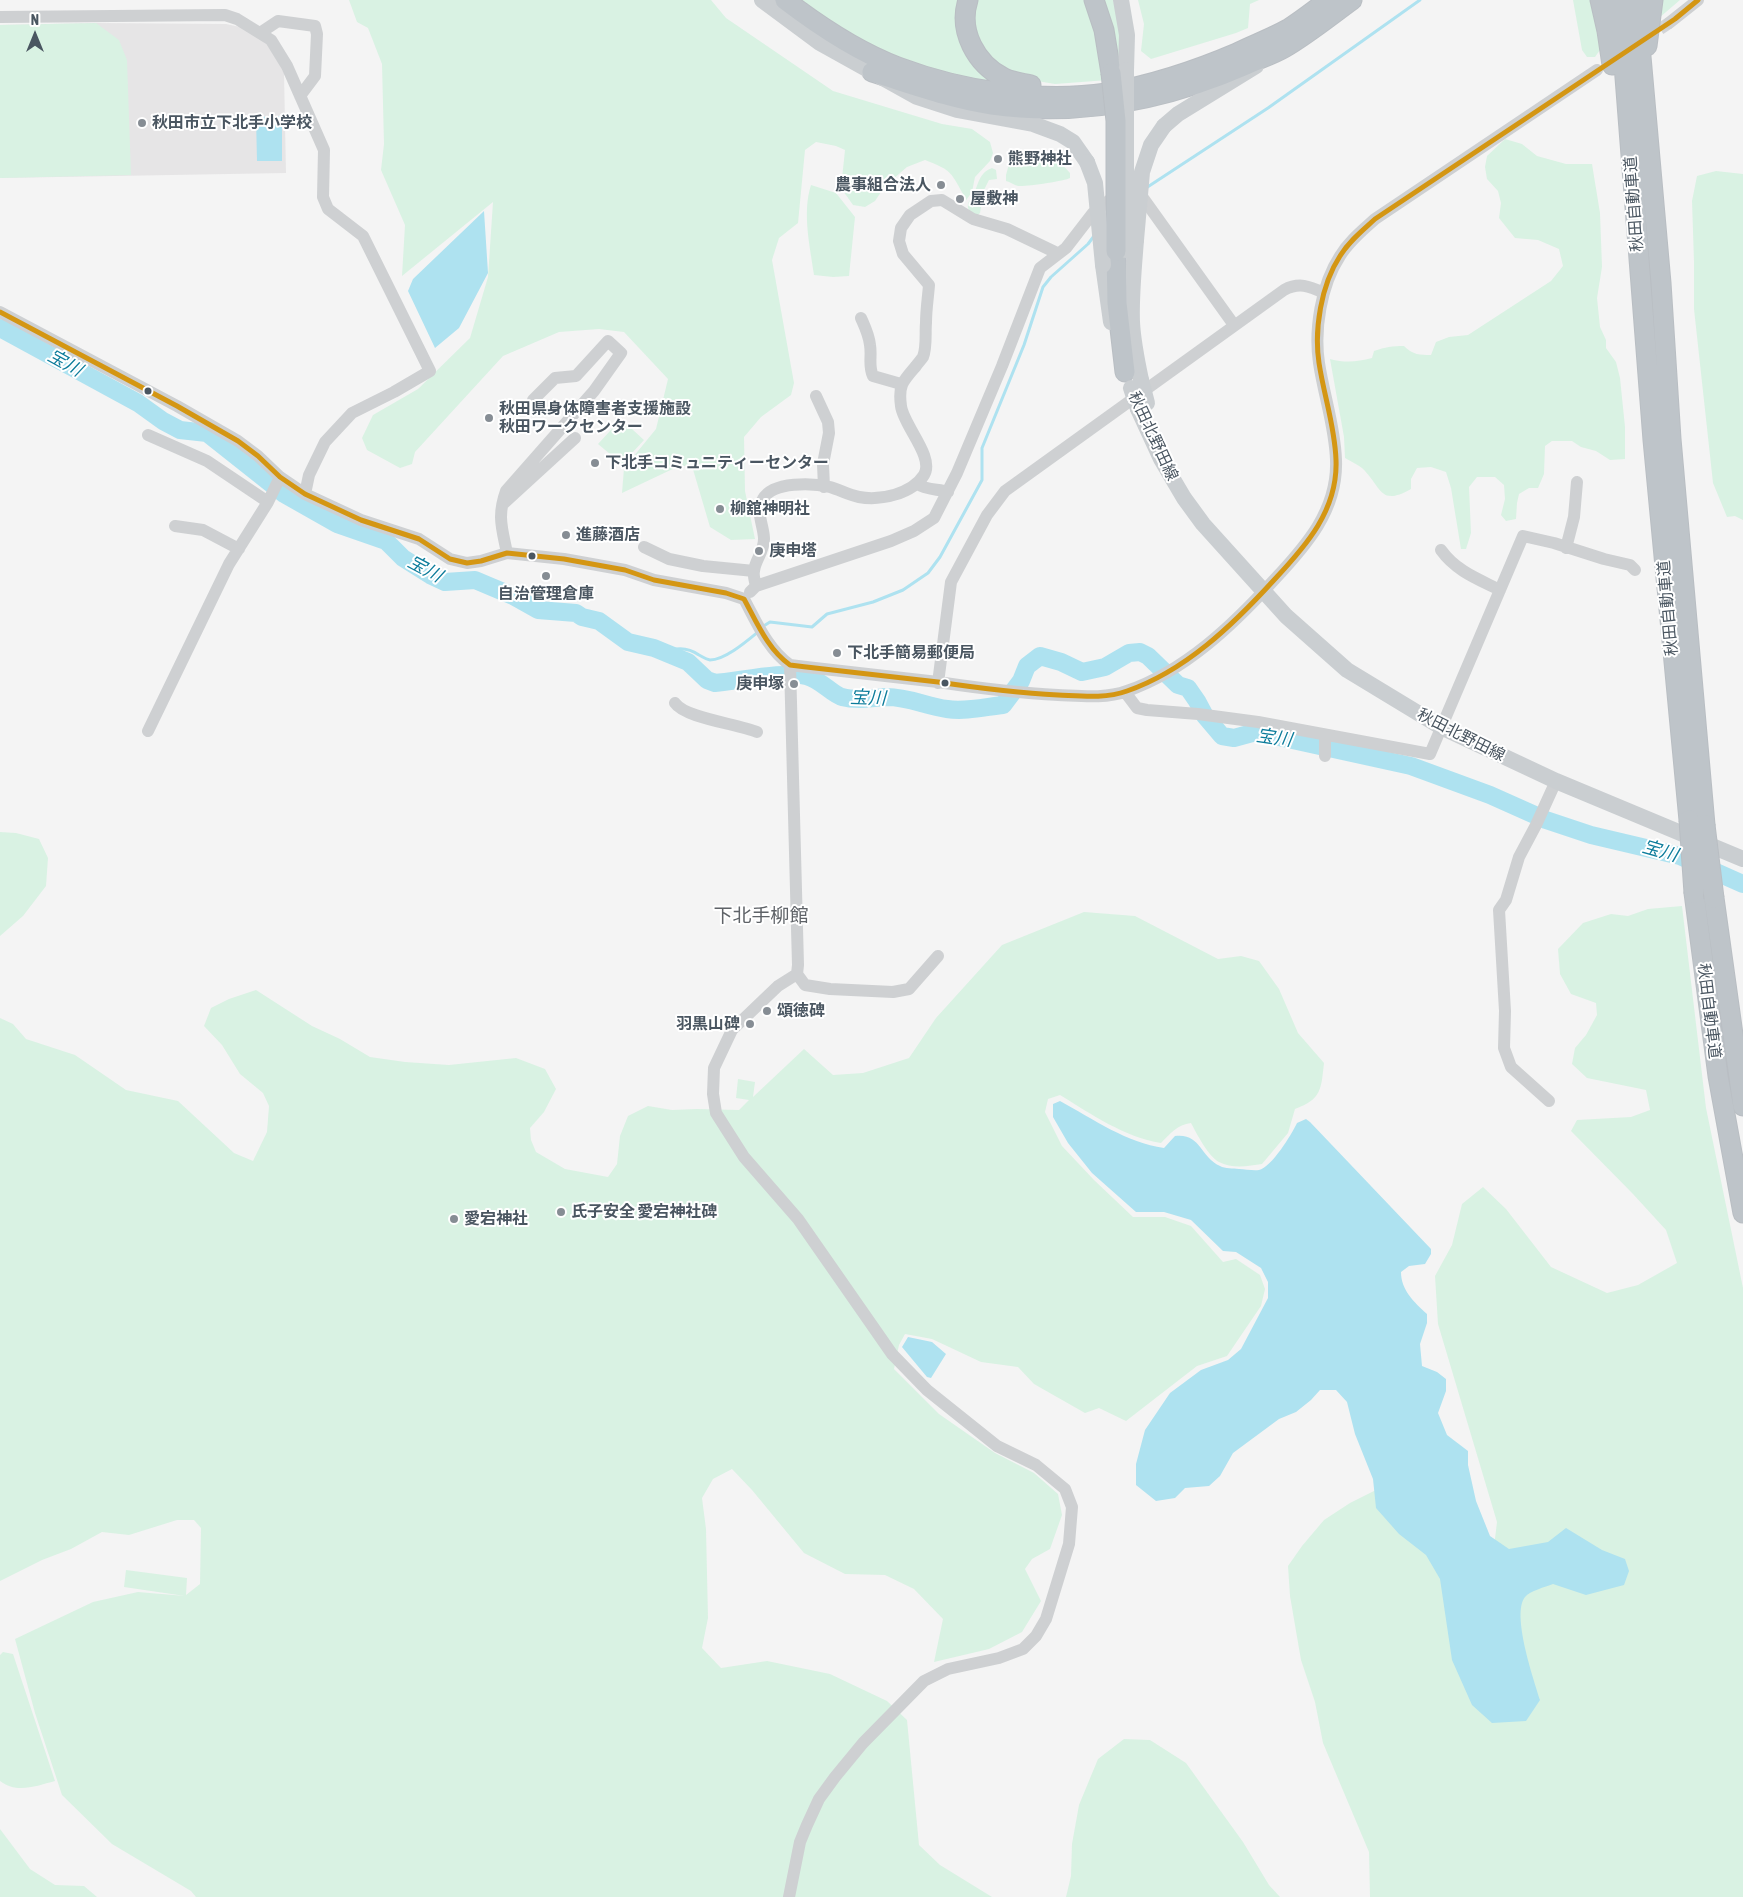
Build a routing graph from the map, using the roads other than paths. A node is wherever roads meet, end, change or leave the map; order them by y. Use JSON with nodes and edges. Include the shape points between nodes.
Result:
{"nodes":[{"id":1,"x":762,"y":0,"type":"edge"},
{"id":2,"x":784,"y":0,"type":"edge"},
{"id":3,"x":968,"y":0,"type":"edge"},
{"id":4,"x":1094,"y":0,"type":"edge"},
{"id":5,"x":1122,"y":0,"type":"edge"},
{"id":6,"x":1328,"y":0,"type":"edge"},
{"id":7,"x":1352,"y":0,"type":"edge"},
{"id":8,"x":1600,"y":0,"type":"edge"},
{"id":9,"x":1618,"y":0,"type":"edge"},
{"id":10,"x":1636,"y":0,"type":"edge"},
{"id":11,"x":1653,"y":0,"type":"edge"},
{"id":12,"x":1698,"y":0,"type":"edge"},
{"id":13,"x":0,"y":17,"type":"edge"},
{"id":14,"x":1669,"y":23,"type":"tunnel mouth"},
{"id":15,"x":260,"y":33,"type":"junction"},
{"id":16,"x":1283,"y":48,"type":"junction"},
{"id":17,"x":1597,"y":70,"type":"dead end"},
{"id":18,"x":1118,"y":71,"type":"junction"},
{"id":19,"x":872,"y":72,"type":"junction"},
{"id":20,"x":1643,"y":80,"type":"junction"},
{"id":21,"x":1105,"y":93,"type":"junction"},
{"id":22,"x":300,"y":96,"type":"junction"},
{"id":23,"x":1634,"y":209,"type":"junction"},
{"id":24,"x":1120,"y":252,"type":"junction"},
{"id":25,"x":1057,"y":253,"type":"junction"},
{"id":26,"x":1324,"y":292,"type":"junction"},
{"id":27,"x":0,"y":312,"type":"edge"},
{"id":28,"x":861,"y":318,"type":"dead end"},
{"id":29,"x":1234,"y":325,"type":"junction"},
{"id":30,"x":1132,"y":380,"type":"joint"},
{"id":31,"x":901,"y":384,"type":"junction"},
{"id":32,"x":816,"y":396,"type":"dead end"},
{"id":33,"x":533,"y":400,"type":"dead end"},
{"id":34,"x":148,"y":435,"type":"dead end"},
{"id":35,"x":575,"y":438,"type":"dead end"},
{"id":36,"x":279,"y":480,"type":"junction"},
{"id":37,"x":1577,"y":482,"type":"dead end"},
{"id":38,"x":918,"y":484,"type":"junction"},
{"id":39,"x":824,"y":487,"type":"junction"},
{"id":40,"x":948,"y":492,"type":"junction"},
{"id":41,"x":304,"y":494,"type":"junction"},
{"id":42,"x":270,"y":499,"type":"junction"},
{"id":43,"x":500,"y":506,"type":"junction"},
{"id":44,"x":175,"y":526,"type":"dead end"},
{"id":45,"x":644,"y":547,"type":"dead end"},
{"id":46,"x":1566,"y":548,"type":"junction"},
{"id":47,"x":239,"y":549,"type":"junction"},
{"id":48,"x":1441,"y":550,"type":"dead end"},
{"id":49,"x":507,"y":553,"type":"junction"},
{"id":50,"x":1635,"y":570,"type":"dead end"},
{"id":51,"x":754,"y":571,"type":"junction"},
{"id":52,"x":756,"y":586,"type":"junction"},
{"id":53,"x":1500,"y":590,"type":"junction"},
{"id":54,"x":1264,"y":592,"type":"junction"},
{"id":55,"x":744,"y":599,"type":"junction"},
{"id":56,"x":790,"y":671,"type":"junction"},
{"id":57,"x":938,"y":682,"type":"junction"},
{"id":58,"x":1125,"y":692,"type":"junction"},
{"id":59,"x":675,"y":703,"type":"dead end"},
{"id":60,"x":1441,"y":727,"type":"junction"},
{"id":61,"x":148,"y":731,"type":"dead end"},
{"id":62,"x":757,"y":732,"type":"dead end"},
{"id":63,"x":1325,"y":735,"type":"junction"},
{"id":64,"x":1325,"y":756,"type":"dead end"},
{"id":65,"x":1556,"y":781,"type":"junction"},
{"id":66,"x":1697,"y":823,"type":"junction"},
{"id":67,"x":1743,"y":860,"type":"edge"},
{"id":68,"x":938,"y":956,"type":"dead end"},
{"id":69,"x":797,"y":974,"type":"junction"},
{"id":70,"x":1549,"y":1100,"type":"dead end"},
{"id":71,"x":1743,"y":1106,"type":"edge"},
{"id":72,"x":1743,"y":1213,"type":"edge"},
{"id":73,"x":789,"y":1897,"type":"edge"}],
"edges":[{"from":1,"to":19,"type":"main road","via":[[820,42]]},
{"from":2,"to":21,"type":"highway","via":[[850,43],[897,67],[930,77],[965,86],[1024,94]]},
{"from":3,"to":21,"type":"highway","via":[[966,32],[973,50],[1006,80]]},
{"from":4,"to":18,"type":"highway"},
{"from":5,"to":18,"type":"main road","via":[[1127,35]]},
{"from":6,"to":21,"type":"highway","via":[[1287,29],[1202,68]]},
{"from":7,"to":16,"type":"highway"},
{"from":8,"to":23,"type":"highway","via":[[1608,31],[1621,146]]},
{"from":9,"to":23,"type":"highway","name":"秋田自動車道"},
{"from":10,"to":20,"type":"highway","name":"秋田自動車道"},
{"from":11,"to":20,"type":"highway"},
{"from":12,"to":14,"type":"street"},
{"from":13,"to":15,"type":"street","via":[[225,15]]},
{"from":15,"to":22,"type":"street","via":[[271,40]]},
{"from":15,"to":22,"type":"street","via":[[278,20],[315,26],[315,76]]},
{"from":16,"to":19,"type":"highway","via":[[1212,80],[1152,98],[1106,106],[1057,109],[964,100]]},
{"from":16,"to":24,"type":"main road","bridge":true,"via":[[1164,126],[1151,145]]},
{"from":17,"to":26,"type":"street","via":[[1375,219],[1340,256]]},
{"from":18,"to":24,"type":"highway","bridge":true,"via":[[1116,121]]},
{"from":19,"to":24,"type":"main road","bridge":true,"via":[[917,97],[957,110],[1033,124],[1072,142],[1087,162]]},
{"from":20,"to":66,"type":"highway","name":"秋田自動車道","via":[[1685,612]]},
{"from":22,"to":41,"type":"street","via":[[324,150],[325,204],[363,236],[430,371],[352,413],[324,442]]},
{"from":23,"to":66,"type":"highway","name":"秋田自動車道","via":[[1669,618]]},
{"from":24,"to":30,"type":"highway","via":[[1117,303]]},
{"from":25,"to":29,"type":"street","via":[[1066,248],[1093,213],[1132,183]]},
{"from":25,"to":31,"type":"street","via":[[1007,229],[973,219],[942,200],[931,201],[910,215],[901,228],[899,241],[903,254],[929,285],[923,357]]},
{"from":25,"to":40,"type":"street","via":[[1040,268]]},
{"from":26,"to":29,"type":"street","via":[[1306,285],[1293,285]]},
{"from":26,"to":54,"type":"street","via":[[1319,313],[1318,350],[1336,461],[1331,498],[1305,546]]},
{"from":27,"to":36,"type":"street","via":[[238,441],[258,456]]},
{"from":28,"to":31,"type":"street","via":[[871,346],[870,371],[873,376]]},
{"from":29,"to":57,"type":"street","via":[[1005,492],[988,515],[951,582]]},
{"from":30,"to":54,"type":"main road","name":"秋田北野田線","bridge":true,"via":[[1168,455],[1222,545]]},
{"from":31,"to":38,"type":"street","via":[[901,407],[905,420],[925,457],[926,473]]},
{"from":32,"to":39,"type":"street","via":[[828,422],[829,433],[822,464]]},
{"from":33,"to":43,"type":"street","via":[[554,378],[576,376],[608,341],[621,353],[594,391],[506,491]]},
{"from":34,"to":42,"type":"street","via":[[207,461]]},
{"from":35,"to":43,"type":"street"},
{"from":36,"to":41,"type":"street"},
{"from":36,"to":42,"type":"street"},
{"from":37,"to":46,"type":"street","via":[[1574,517]]},
{"from":38,"to":39,"type":"street","via":[[881,498],[859,497]]},
{"from":38,"to":40,"type":"street"},
{"from":39,"to":51,"type":"street","via":[[781,486],[762,499],[759,516],[764,541]]},
{"from":40,"to":52,"type":"street","via":[[934,518],[914,532]]},
{"from":41,"to":49,"type":"street","via":[[361,520],[419,539],[450,559],[467,563]]},
{"from":42,"to":47,"type":"street"},
{"from":43,"to":49,"type":"street"},
{"from":44,"to":47,"type":"street","via":[[203,530]]},
{"from":45,"to":51,"type":"street","via":[[669,559]]},
{"from":46,"to":50,"type":"street","via":[[1630,565]]},
{"from":46,"to":53,"type":"street","via":[[1523,536]]},
{"from":47,"to":61,"type":"street"},
{"from":48,"to":53,"type":"street","via":[[1465,573]]},
{"from":49,"to":55,"type":"street","via":[[625,570],[654,580]]},
{"from":51,"to":52,"type":"street"},
{"from":52,"to":55,"type":"street"},
{"from":53,"to":60,"type":"street"},
{"from":54,"to":58,"type":"street","via":[[1183,664]]},
{"from":54,"to":60,"type":"main road","name":"秋田北野田線","via":[[1347,670]]},
{"from":55,"to":56,"type":"street"},
{"from":56,"to":57,"type":"street"},
{"from":56,"to":69,"type":"street"},
{"from":57,"to":58,"type":"street","via":[[1004,692],[1095,697]]},
{"from":58,"to":63,"type":"street","via":[[1137,708],[1146,710],[1258,722]]},
{"from":59,"to":62,"type":"street","via":[[678,708],[710,720]]},
{"from":60,"to":63,"type":"street","via":[[1430,754]]},
{"from":60,"to":65,"type":"main road","name":"秋田北野田線"},
{"from":63,"to":64,"type":"street"},
{"from":65,"to":67,"type":"main road","name":"秋田北野田線"},
{"from":65,"to":70,"type":"street","via":[[1519,857],[1506,900],[1499,910],[1504,1048],[1511,1067]]},
{"from":66,"to":71,"type":"highway","name":"秋田自動車道","bridge":true,"via":[[1714,898]]},
{"from":66,"to":72,"type":"highway","name":"秋田自動車道","bridge":true,"via":[[1694,893],[1718,1076]]},
{"from":68,"to":69,"type":"street","via":[[909,989],[893,992],[805,985]]},
{"from":69,"to":73,"type":"street","via":[[778,986],[732,1030],[714,1068],[716,1112],[744,1157],[798,1219],[892,1354],[926,1390],[997,1446],[1036,1465],[1065,1489],[1072,1507],[1069,1544],[1046,1618],[1036,1636],[1023,1649],[999,1658],[948,1669],[924,1682],[863,1743],[819,1800],[796,1859]]}]}
